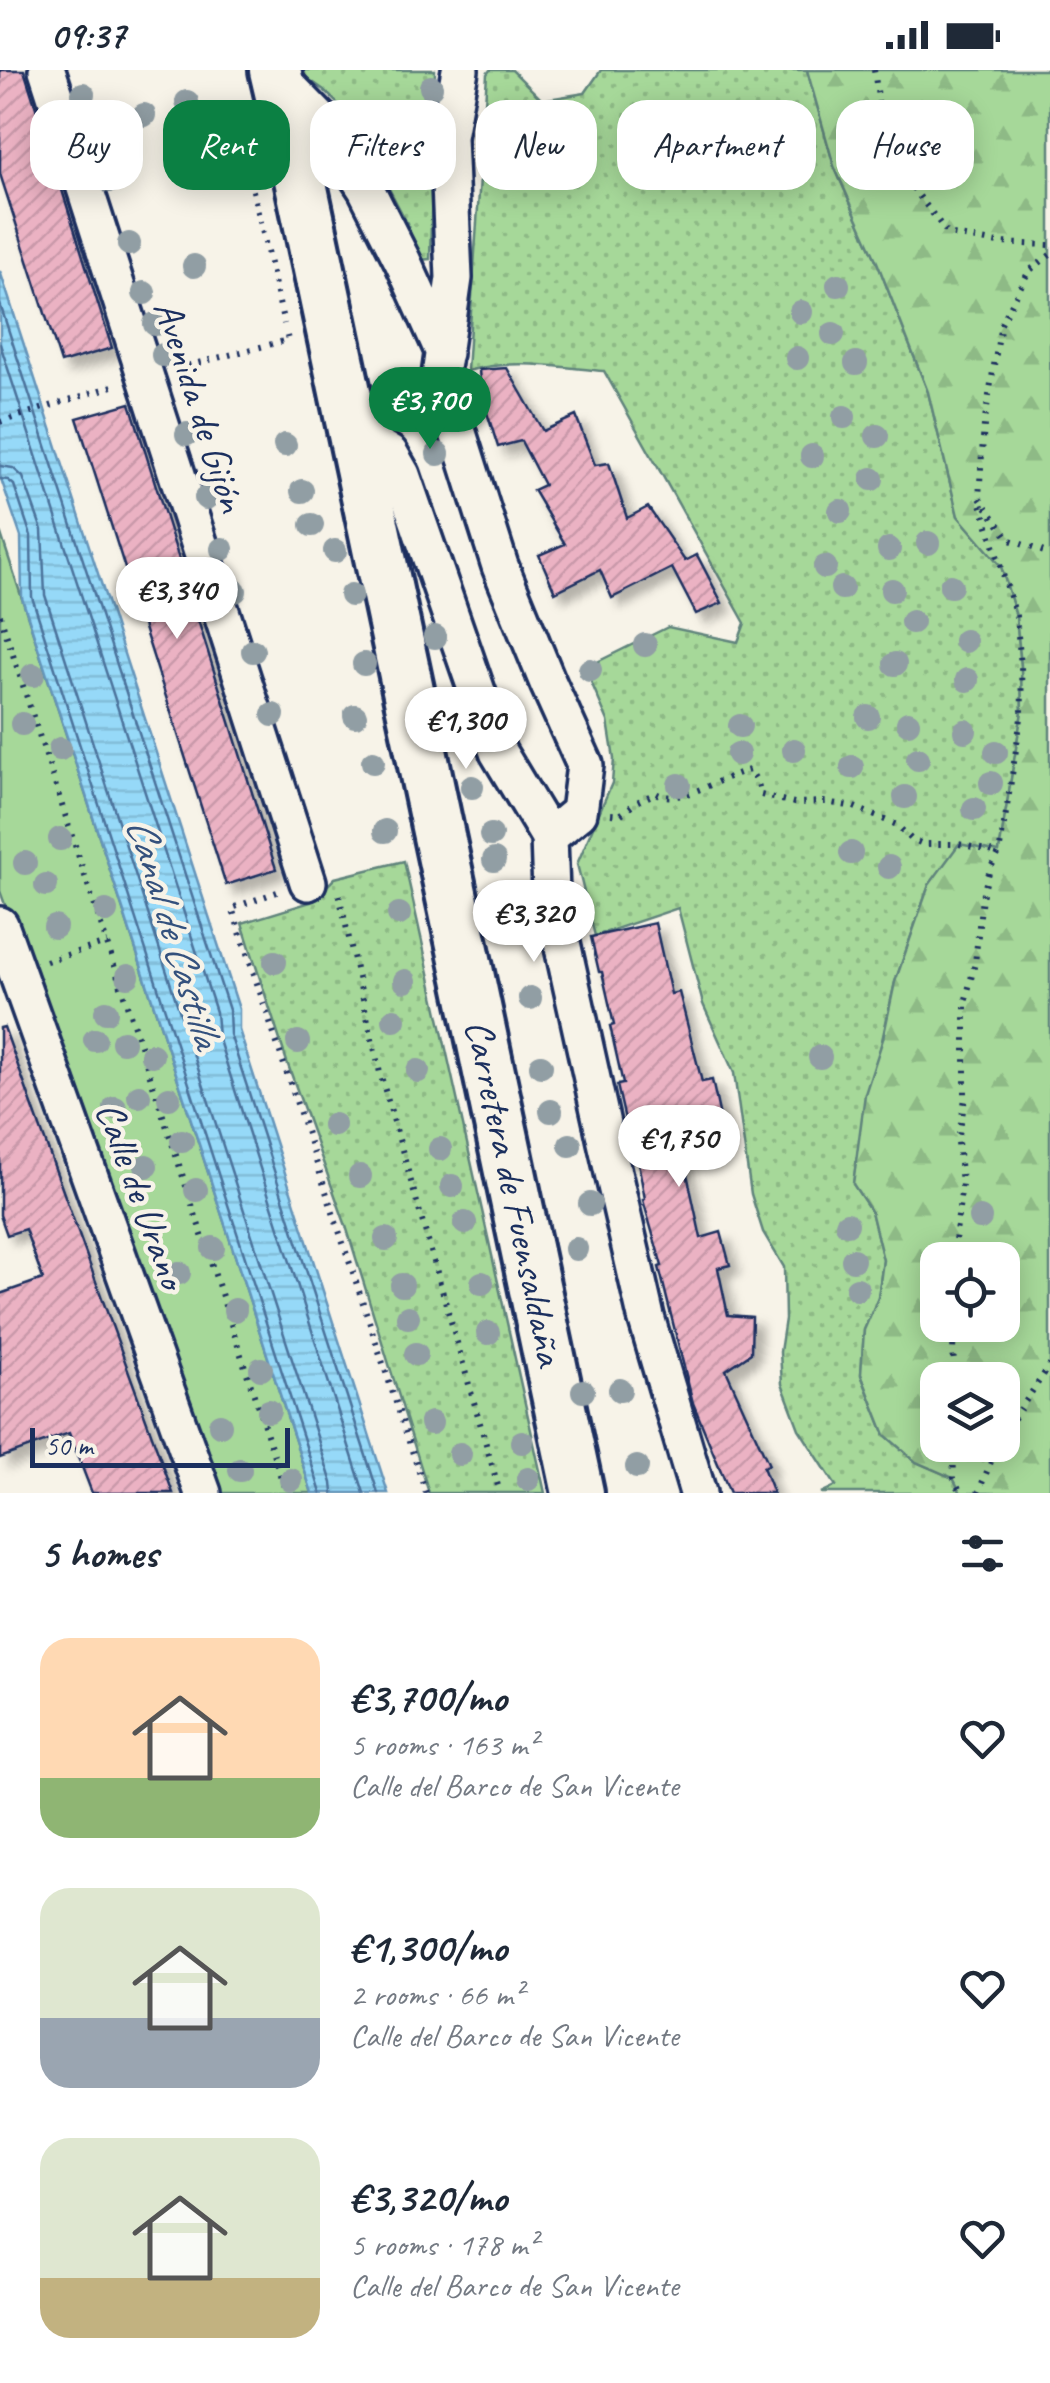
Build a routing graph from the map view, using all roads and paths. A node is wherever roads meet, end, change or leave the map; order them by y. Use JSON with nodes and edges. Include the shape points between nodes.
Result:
{"nodes":[{"id":1,"x":47,"y":70,"type":"edge"},
{"id":2,"x":460,"y":70,"type":"edge"},
{"id":3,"x":874,"y":70,"type":"edge"},
{"id":4,"x":275,"y":72,"type":"edge"},
{"id":5,"x":297,"y":165,"type":"junction"},
{"id":6,"x":1050,"y":245,"type":"edge"},
{"id":7,"x":1050,"y":255,"type":"edge"},
{"id":8,"x":444,"y":353,"type":"junction"},
{"id":9,"x":146,"y":376,"type":"junction"},
{"id":10,"x":0,"y":422,"type":"edge"},
{"id":11,"x":354,"y":432,"type":"junction"},
{"id":12,"x":979,"y":497,"type":"junction"},
{"id":13,"x":1050,"y":554,"type":"edge"},
{"id":14,"x":0,"y":615,"type":"edge"},
{"id":15,"x":580,"y":812,"type":"junction"},
{"id":16,"x":549,"y":837,"type":"junction"},
{"id":17,"x":999,"y":853,"type":"junction"},
{"id":18,"x":308,"y":882,"type":"junction"},
{"id":19,"x":3,"y":942,"type":"edge"},
{"id":20,"x":107,"y":943,"type":"junction"},
{"id":21,"x":42,"y":962,"type":"dead end"},
{"id":22,"x":955,"y":1242,"type":"edge"},
{"id":23,"x":1050,"y":1366,"type":"edge"},
{"id":24,"x":1020,"y":1410,"type":"edge"},
{"id":25,"x":954,"y":1462,"type":"edge"},
{"id":26,"x":991,"y":1462,"type":"edge"},
{"id":27,"x":203,"y":1493,"type":"edge"},
{"id":28,"x":286,"y":1493,"type":"edge"},
{"id":29,"x":426,"y":1493,"type":"edge"},
{"id":30,"x":500,"y":1493,"type":"edge"},
{"id":31,"x":578,"y":1493,"type":"edge"},
{"id":32,"x":698,"y":1493,"type":"edge"},
{"id":33,"x":961,"y":1493,"type":"edge"},
{"id":34,"x":978,"y":1493,"type":"edge"}],
"edges":[{"from":1,"to":9,"type":"street","name":"Avenida de Gijón"},
{"from":2,"to":8,"type":"street","via":[[448,137],[454,278]]},
{"from":3,"to":6,"type":"path","via":[[883,131],[910,184],[948,234]]},
{"from":4,"to":5,"type":"main road","name":"Carretera de Fuensaldaña"},
{"from":4,"to":8,"type":"street","via":[[321,120],[366,190]]},
{"from":5,"to":9,"type":"path","via":[[250,178],[288,340]]},
{"from":5,"to":11,"type":"main road","name":"Carretera de Fuensaldaña"},
{"from":7,"to":12,"type":"path","via":[[1029,271],[1001,324]]},
{"from":8,"to":15,"type":"street","via":[[440,376],[500,566],[585,765]]},
{"from":9,"to":10,"type":"path"},
{"from":9,"to":18,"type":"street","name":"Avenida de Gijón"},
{"from":11,"to":16,"type":"street","via":[[390,454],[402,474],[498,752]]},
{"from":11,"to":31,"type":"main road","name":"Carretera de Fuensaldaña"},
{"from":12,"to":13,"type":"path","via":[[1010,540]]},
{"from":12,"to":17,"type":"path","via":[[1016,616],[1021,665],[1022,712]]},
{"from":14,"to":20,"type":"path"},
{"from":15,"to":16,"type":"street"},
{"from":15,"to":17,"type":"path","via":[[620,815],[656,793],[676,799],[750,770],[762,795],[854,807],[923,844]]},
{"from":16,"to":32,"type":"street","via":[[551,893],[606,1142],[646,1316]]},
{"from":17,"to":22,"type":"path","via":[[982,897],[966,1003]]},
{"from":18,"to":29,"type":"path","via":[[232,908]]},
{"from":18,"to":30,"type":"path","via":[[335,878],[380,1073]]},
{"from":19,"to":27,"type":"street","name":"Calle de Urano"},
{"from":20,"to":21,"type":"path"},
{"from":20,"to":28,"type":"path"},
{"from":23,"to":24,"type":"path"},
{"from":25,"to":33,"type":"path"},
{"from":26,"to":34,"type":"path"}]}
